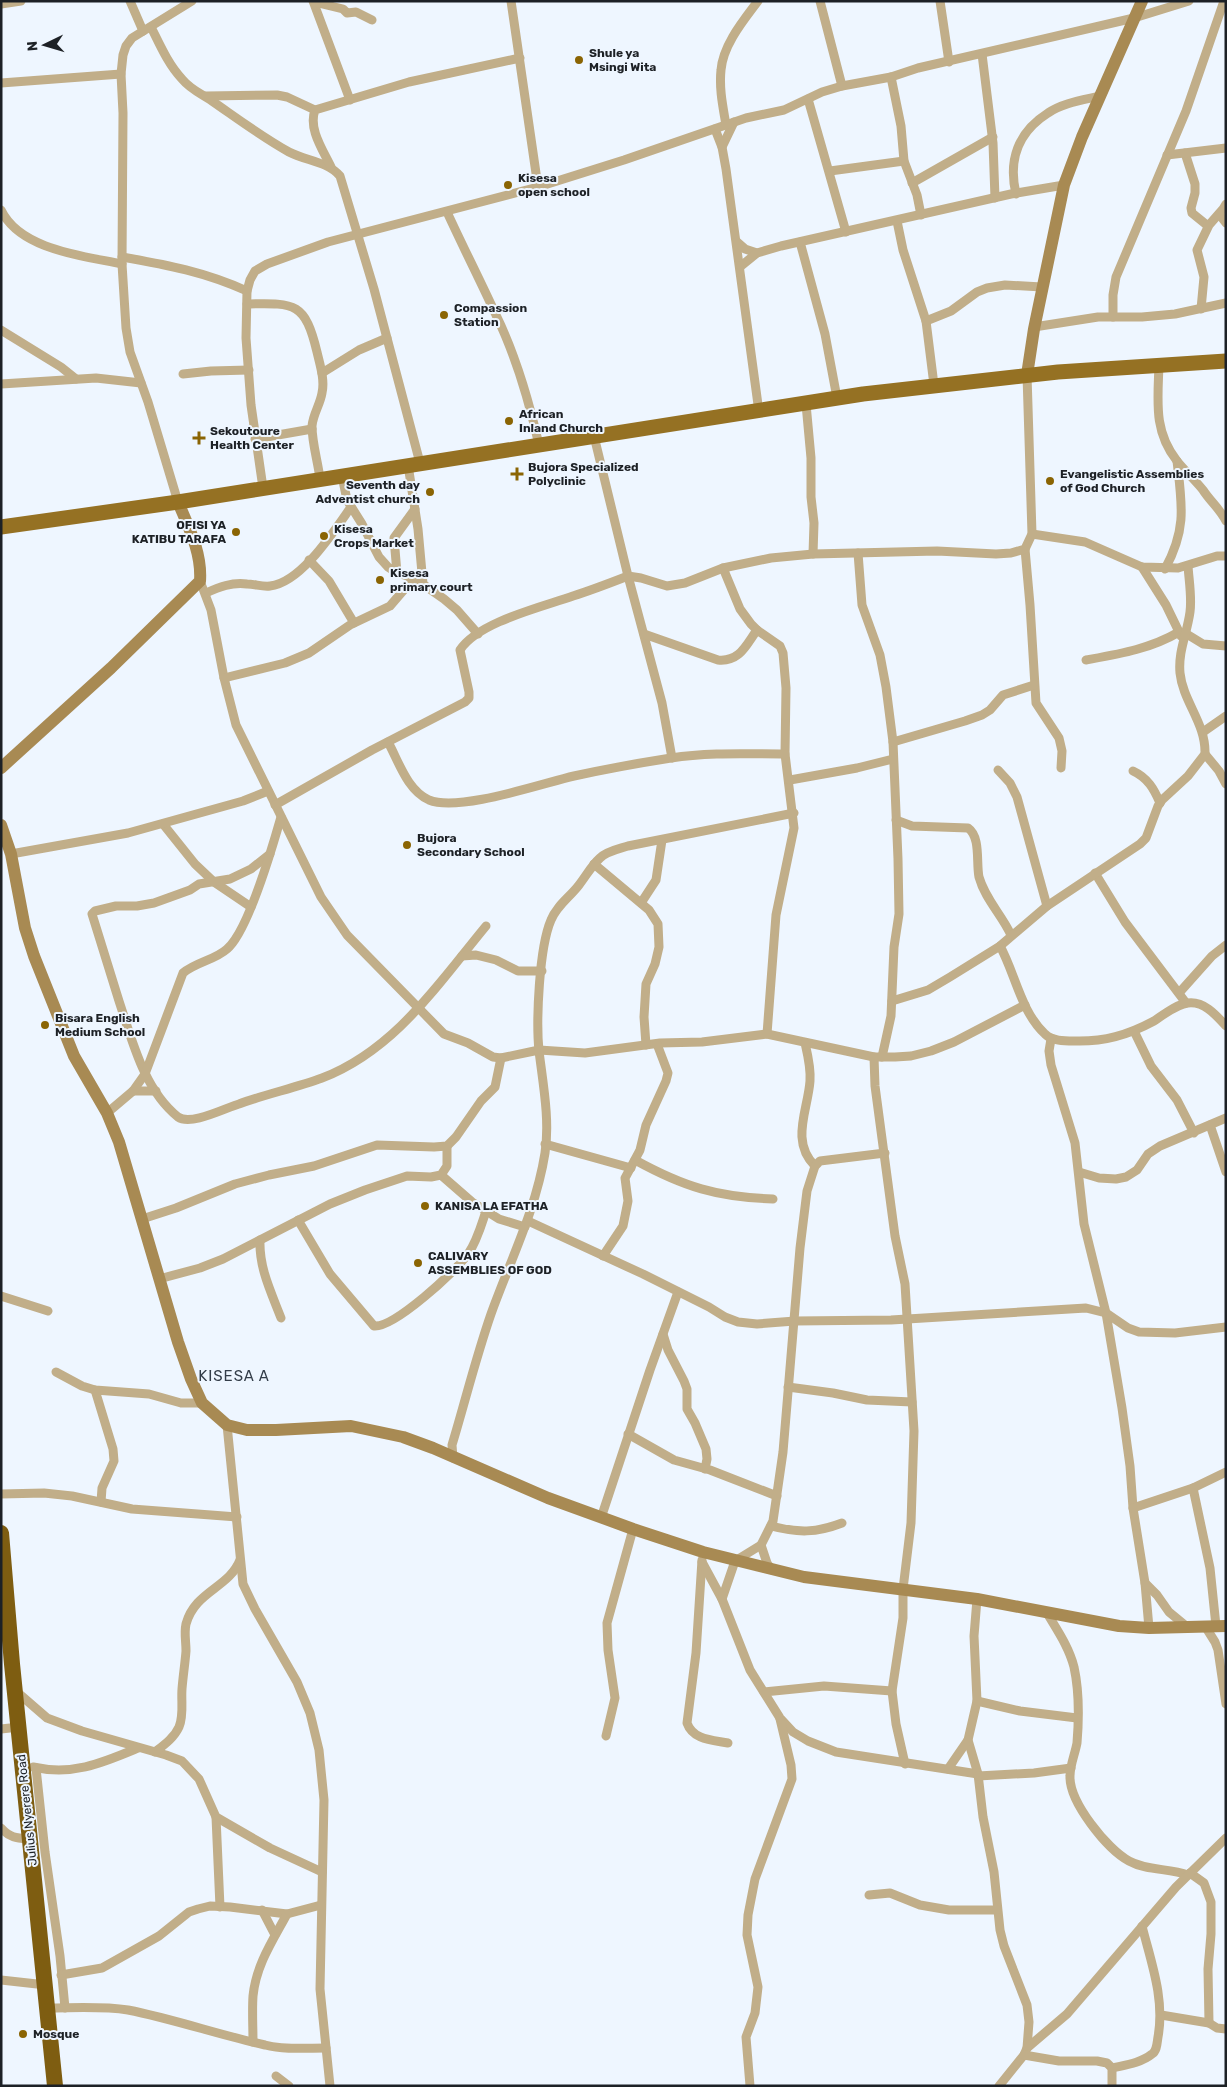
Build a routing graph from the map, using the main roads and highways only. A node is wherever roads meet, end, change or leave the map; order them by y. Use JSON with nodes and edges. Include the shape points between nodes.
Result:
{"nodes":[{"id":1,"x":1226,"y":361,"type":"edge"},
{"id":2,"x":1,"y":528,"type":"edge"},
{"id":3,"x":1,"y":1533,"type":"edge"},
{"id":4,"x":6,"y":1652,"type":"edge"},
{"id":5,"x":55,"y":2086,"type":"edge"}],
"edges":[{"from":1,"to":2,"type":"main road","via":[[1027,375],[837,398]]},
{"from":3,"to":4,"type":"highway","name":"Julius Nyerere Road"},
{"from":4,"to":5,"type":"highway","name":"Julius Nyerere Road","via":[[19,1728],[30,1766],[30,1839]]}]}
